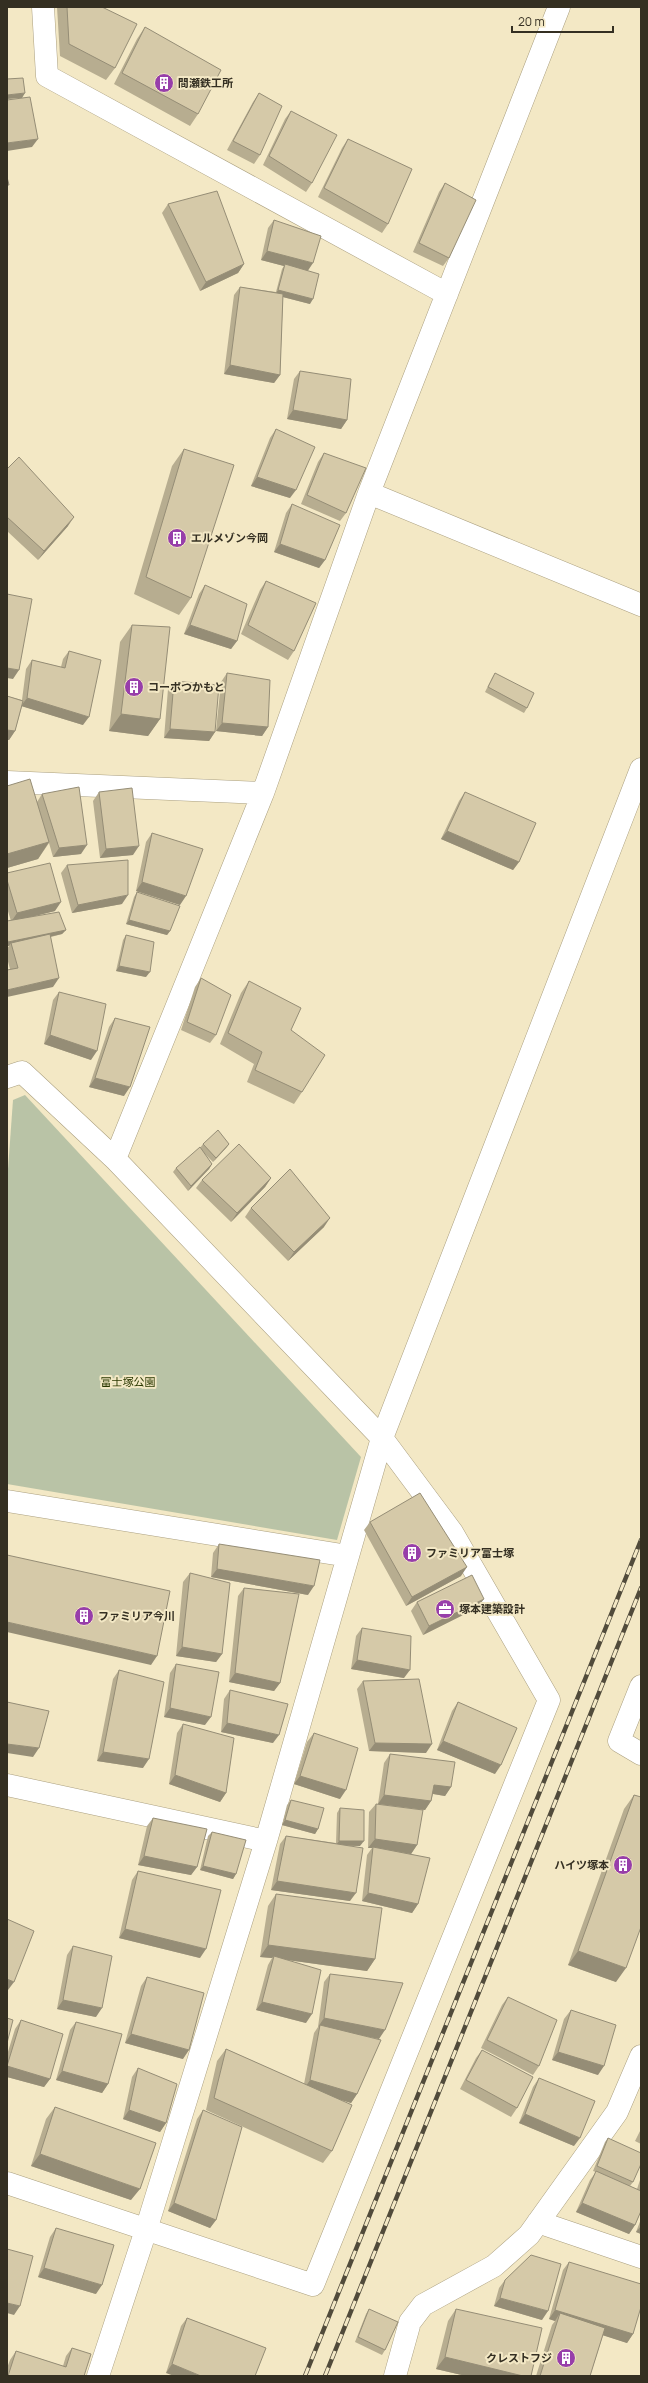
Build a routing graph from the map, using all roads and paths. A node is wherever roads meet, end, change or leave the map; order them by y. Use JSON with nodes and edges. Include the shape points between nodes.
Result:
{"nodes":[{"id":1,"x":43,"y":7,"type":"edge"},
{"id":2,"x":559,"y":7,"type":"edge"},
{"id":3,"x":447,"y":294,"type":"junction"},
{"id":4,"x":369,"y":493,"type":"junction"},
{"id":5,"x":641,"y":605,"type":"edge"},
{"id":6,"x":641,"y":769,"type":"edge"},
{"id":7,"x":7,"y":782,"type":"edge"},
{"id":8,"x":263,"y":793,"type":"junction"},
{"id":9,"x":7,"y":1077,"type":"edge"},
{"id":10,"x":115,"y":1159,"type":"junction"},
{"id":11,"x":382,"y":1438,"type":"junction"},
{"id":12,"x":7,"y":1501,"type":"edge"},
{"id":13,"x":348,"y":1556,"type":"junction"},
{"id":14,"x":641,"y":1686,"type":"edge"},
{"id":15,"x":641,"y":1754,"type":"edge"},
{"id":16,"x":7,"y":1785,"type":"edge"},
{"id":17,"x":266,"y":1841,"type":"junction"},
{"id":18,"x":641,"y":2056,"type":"edge"},
{"id":19,"x":7,"y":2183,"type":"edge"},
{"id":20,"x":538,"y":2222,"type":"junction"},
{"id":21,"x":146,"y":2230,"type":"junction"},
{"id":22,"x":641,"y":2257,"type":"edge"},
{"id":23,"x":98,"y":2376,"type":"edge"},
{"id":24,"x":395,"y":2376,"type":"edge"}],
"edges":[{"from":1,"to":3,"type":"street","via":[[47,76]]},
{"from":2,"to":3,"type":"street"},
{"from":3,"to":4,"type":"street"},
{"from":4,"to":5,"type":"street"},
{"from":4,"to":8,"type":"street"},
{"from":6,"to":11,"type":"street"},
{"from":7,"to":8,"type":"street"},
{"from":8,"to":10,"type":"street"},
{"from":9,"to":10,"type":"street","via":[[22,1072]]},
{"from":10,"to":11,"type":"street"},
{"from":11,"to":13,"type":"street"},
{"from":11,"to":21,"type":"street","via":[[452,1532],[549,1700],[313,2285]]},
{"from":12,"to":13,"type":"street"},
{"from":13,"to":17,"type":"street"},
{"from":14,"to":15,"type":"street","via":[[619,1740]]},
{"from":16,"to":17,"type":"street"},
{"from":17,"to":21,"type":"street"},
{"from":18,"to":20,"type":"street","via":[[617,2112]]},
{"from":19,"to":21,"type":"street"},
{"from":20,"to":22,"type":"street"},
{"from":20,"to":24,"type":"street","via":[[529,2235],[494,2266],[423,2305],[410,2322]]},
{"from":21,"to":23,"type":"street"}]}
